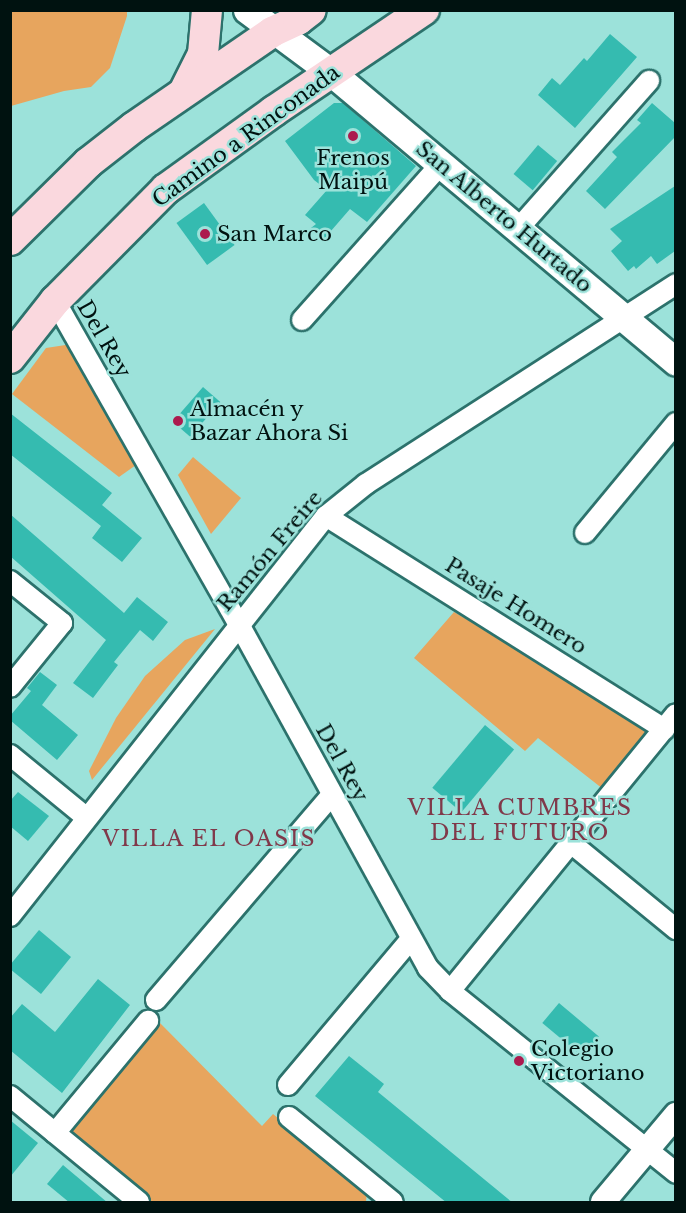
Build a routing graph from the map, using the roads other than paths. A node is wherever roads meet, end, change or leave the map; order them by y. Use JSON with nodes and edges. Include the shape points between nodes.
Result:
{"nodes":[{"id":1,"x":207,"y":10,"type":"edge"},
{"id":2,"x":247,"y":10,"type":"edge"},
{"id":3,"x":311,"y":10,"type":"edge"},
{"id":4,"x":424,"y":10,"type":"edge"},
{"id":5,"x":272,"y":32,"type":"junction"},
{"id":6,"x":332,"y":73,"type":"junction"},
{"id":7,"x":649,"y":81,"type":"dead end"},
{"id":8,"x":184,"y":93,"type":"junction"},
{"id":9,"x":441,"y":164,"type":"junction"},
{"id":10,"x":518,"y":229,"type":"junction"},
{"id":11,"x":10,"y":240,"type":"edge"},
{"id":12,"x":675,"y":284,"type":"edge"},
{"id":13,"x":55,"y":301,"type":"junction"},
{"id":14,"x":624,"y":317,"type":"junction"},
{"id":15,"x":302,"y":320,"type":"dead end"},
{"id":16,"x":10,"y":358,"type":"edge"},
{"id":17,"x":675,"y":362,"type":"edge"},
{"id":18,"x":675,"y":423,"type":"edge"},
{"id":19,"x":326,"y":516,"type":"junction"},
{"id":20,"x":585,"y":532,"type":"dead end"},
{"id":21,"x":10,"y":581,"type":"edge"},
{"id":22,"x":240,"y":626,"type":"junction"},
{"id":23,"x":10,"y":687,"type":"edge"},
{"id":24,"x":670,"y":721,"type":"edge"},
{"id":25,"x":10,"y":755,"type":"edge"},
{"id":26,"x":332,"y":795,"type":"junction"},
{"id":27,"x":87,"y":818,"type":"junction"},
{"id":28,"x":571,"y":843,"type":"junction"},
{"id":29,"x":10,"y":916,"type":"edge"},
{"id":30,"x":675,"y":929,"type":"edge"},
{"id":31,"x":411,"y":939,"type":"junction"},
{"id":32,"x":450,"y":990,"type":"junction"},
{"id":33,"x":156,"y":1000,"type":"dead end"},
{"id":34,"x":148,"y":1021,"type":"dead end"},
{"id":35,"x":288,"y":1085,"type":"dead end"},
{"id":36,"x":10,"y":1096,"type":"edge"},
{"id":37,"x":675,"y":1115,"type":"edge"},
{"id":38,"x":289,"y":1117,"type":"dead end"},
{"id":39,"x":55,"y":1133,"type":"junction"},
{"id":40,"x":647,"y":1149,"type":"junction"},
{"id":41,"x":675,"y":1173,"type":"edge"},
{"id":42,"x":389,"y":1201,"type":"edge"},
{"id":43,"x":139,"y":1203,"type":"edge"},
{"id":44,"x":603,"y":1203,"type":"edge"}],
"edges":[{"from":1,"to":8,"type":"main road","via":[[203,54]]},
{"from":2,"to":5,"type":"main road","name":"San Alberto Hurtado"},
{"from":3,"to":5,"type":"main road"},
{"from":4,"to":6,"type":"main road","name":"Camino a Rinconada"},
{"from":5,"to":6,"type":"main road","name":"San Alberto Hurtado"},
{"from":5,"to":8,"type":"main road"},
{"from":6,"to":9,"type":"main road","name":"San Alberto Hurtado"},
{"from":6,"to":13,"type":"main road","name":"Camino a Rinconada","via":[[166,189]]},
{"from":7,"to":10,"type":"street"},
{"from":8,"to":11,"type":"main road","via":[[88,163]]},
{"from":9,"to":10,"type":"main road","name":"San Alberto Hurtado"},
{"from":9,"to":15,"type":"street"},
{"from":10,"to":14,"type":"main road","name":"San Alberto Hurtado"},
{"from":12,"to":14,"type":"street","name":"Ramón Freire"},
{"from":13,"to":16,"type":"main road","name":"Camino a Rinconada"},
{"from":13,"to":22,"type":"street","name":"Del Rey"},
{"from":14,"to":17,"type":"main road","name":"San Alberto Hurtado"},
{"from":14,"to":19,"type":"street","name":"Ramón Freire","via":[[366,484]]},
{"from":18,"to":20,"type":"street"},
{"from":19,"to":22,"type":"street","name":"Ramón Freire"},
{"from":19,"to":24,"type":"street","name":"Pasaje Homero"},
{"from":21,"to":23,"type":"street","via":[[62,623]]},
{"from":22,"to":26,"type":"street","name":"Del Rey"},
{"from":22,"to":27,"type":"street","name":"Ramón Freire"},
{"from":24,"to":28,"type":"street"},
{"from":25,"to":27,"type":"street"},
{"from":26,"to":31,"type":"street","name":"Del Rey"},
{"from":26,"to":33,"type":"street"},
{"from":27,"to":29,"type":"street","name":"Ramón Freire"},
{"from":28,"to":30,"type":"street"},
{"from":28,"to":32,"type":"street"},
{"from":31,"to":32,"type":"street","name":"Del Rey","via":[[428,968]]},
{"from":31,"to":35,"type":"street"},
{"from":32,"to":40,"type":"street","name":"Del Rey"},
{"from":34,"to":39,"type":"street"},
{"from":36,"to":39,"type":"street"},
{"from":37,"to":40,"type":"street"},
{"from":38,"to":42,"type":"street"},
{"from":39,"to":43,"type":"street"},
{"from":40,"to":41,"type":"street","name":"Del Rey"},
{"from":40,"to":44,"type":"street"}]}
